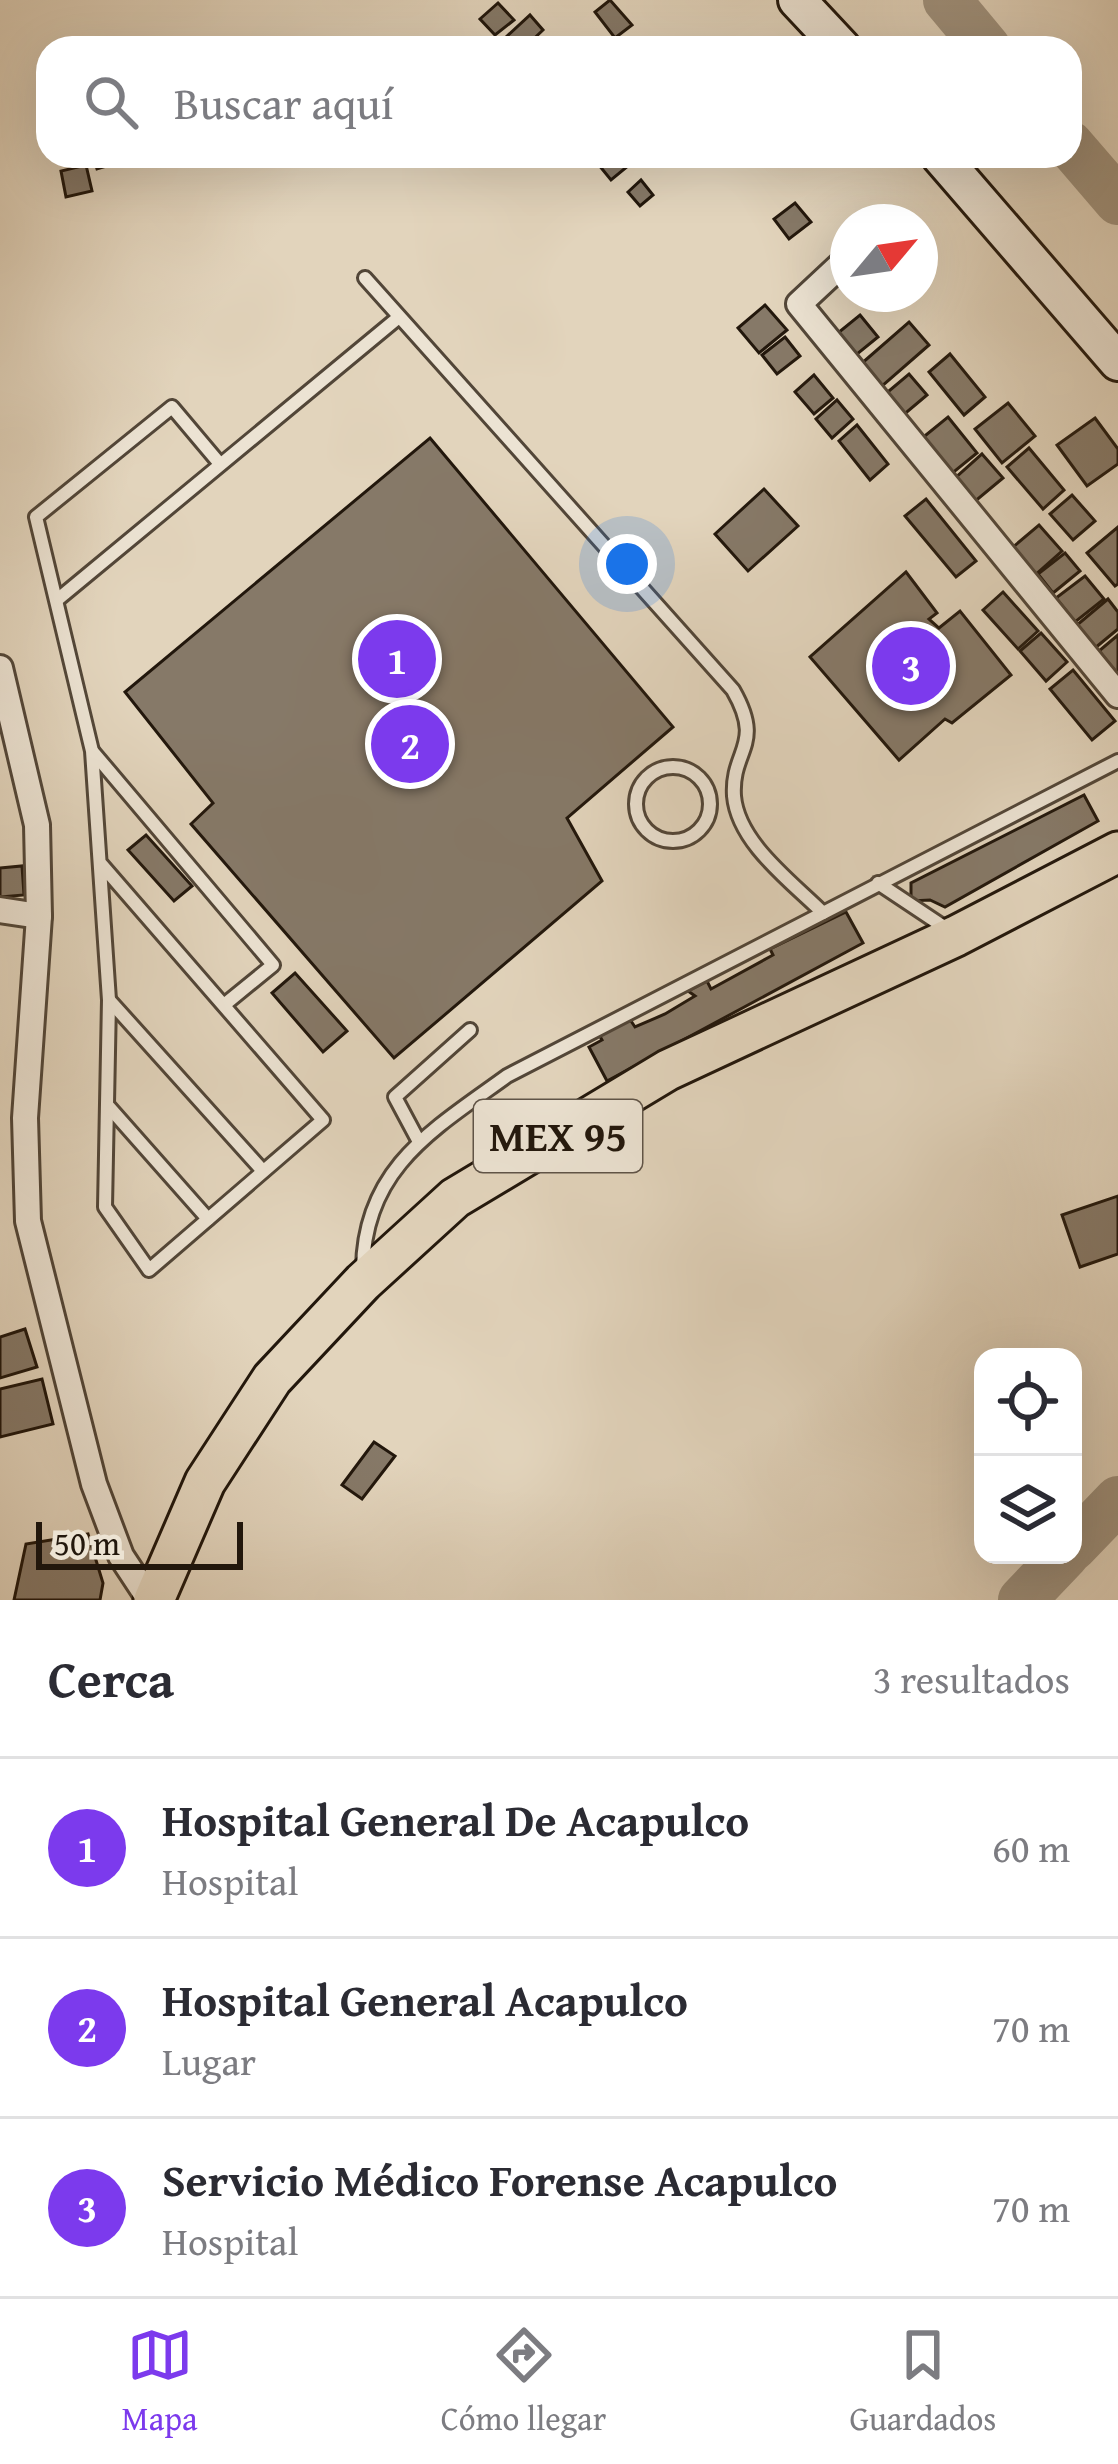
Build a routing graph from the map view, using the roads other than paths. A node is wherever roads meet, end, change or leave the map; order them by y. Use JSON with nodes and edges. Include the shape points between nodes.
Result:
{"nodes":[{"id":1,"x":797,"y":0,"type":"edge"},
{"id":2,"x":831,"y":36,"type":"edge"},
{"id":3,"x":950,"y":168,"type":"edge"},
{"id":4,"x":830,"y":275,"type":"edge"},
{"id":5,"x":364,"y":278,"type":"dead end"},
{"id":6,"x":399,"y":317,"type":"junction"},
{"id":7,"x":1118,"y":362,"type":"edge"},
{"id":8,"x":220,"y":464,"type":"junction"},
{"id":9,"x":57,"y":600,"type":"junction"},
{"id":10,"x":0,"y":668,"type":"edge"},
{"id":11,"x":1118,"y":695,"type":"edge"},
{"id":12,"x":92,"y":751,"type":"junction"},
{"id":13,"x":1118,"y":761,"type":"edge"},
{"id":14,"x":734,"y":793,"type":"junction"},
{"id":15,"x":709,"y":799,"type":"junction"},
{"id":16,"x":1118,"y":852,"type":"edge"},
{"id":17,"x":101,"y":864,"type":"junction"},
{"id":18,"x":878,"y":883,"type":"junction"},
{"id":19,"x":0,"y":910,"type":"edge"},
{"id":20,"x":823,"y":913,"type":"junction"},
{"id":21,"x":39,"y":916,"type":"junction"},
{"id":22,"x":956,"y":936,"type":"junction"},
{"id":23,"x":109,"y":1000,"type":"junction"},
{"id":24,"x":224,"y":1005,"type":"junction"},
{"id":25,"x":470,"y":1030,"type":"dead end"},
{"id":26,"x":108,"y":1106,"type":"junction"},
{"id":27,"x":418,"y":1140,"type":"junction"},
{"id":28,"x":263,"y":1171,"type":"junction"},
{"id":29,"x":208,"y":1219,"type":"junction"},
{"id":30,"x":363,"y":1282,"type":"junction"},
{"id":31,"x":152,"y":1600,"type":"edge"}],
"edges":[{"from":1,"to":2,"type":"main road"},
{"from":3,"to":7,"type":"main road"},
{"from":4,"to":11,"type":"street","via":[[799,304]]},
{"from":5,"to":6,"type":"lane"},
{"from":6,"to":8,"type":"lane"},
{"from":6,"to":14,"type":"lane","via":[[733,690],[750,735]]},
{"from":8,"to":9,"type":"lane"},
{"from":8,"to":9,"type":"lane","via":[[172,407],[36,517]]},
{"from":9,"to":12,"type":"lane"},
{"from":10,"to":21,"type":"street","via":[[37,825]]},
{"from":12,"to":17,"type":"lane"},
{"from":12,"to":24,"type":"lane","via":[[273,965]]},
{"from":13,"to":18,"type":"lane"},
{"from":14,"to":15,"type":"lane"},
{"from":14,"to":20,"type":"lane","via":[[740,820],[766,857]]},
{"from":15,"to":15,"type":"lane","via":[[704,824],[681,840],[656,837],[636,807],[642,783],[674,767],[697,777]]},
{"from":16,"to":22,"type":"main road","number":"MEX 95"},
{"from":17,"to":23,"type":"lane"},
{"from":17,"to":24,"type":"lane"},
{"from":18,"to":20,"type":"lane"},
{"from":18,"to":22,"type":"lane"},
{"from":19,"to":21,"type":"street"},
{"from":20,"to":27,"type":"lane","via":[[507,1076]]},
{"from":21,"to":31,"type":"street","via":[[28,1221],[94,1484],[122,1556]]},
{"from":22,"to":30,"type":"main road","number":"MEX 95","via":[[668,1070],[455,1198]]},
{"from":23,"to":26,"type":"lane"},
{"from":23,"to":28,"type":"lane"},
{"from":24,"to":28,"type":"lane","via":[[323,1120]]},
{"from":25,"to":27,"type":"lane","via":[[395,1097]]},
{"from":26,"to":29,"type":"lane"},
{"from":26,"to":29,"type":"lane","via":[[105,1207],[149,1270]]},
{"from":27,"to":30,"type":"lane","via":[[385,1183],[364,1230]]},
{"from":28,"to":29,"type":"lane"},
{"from":30,"to":31,"type":"main road","number":"MEX 95","via":[[272,1379],[205,1482]]}]}
